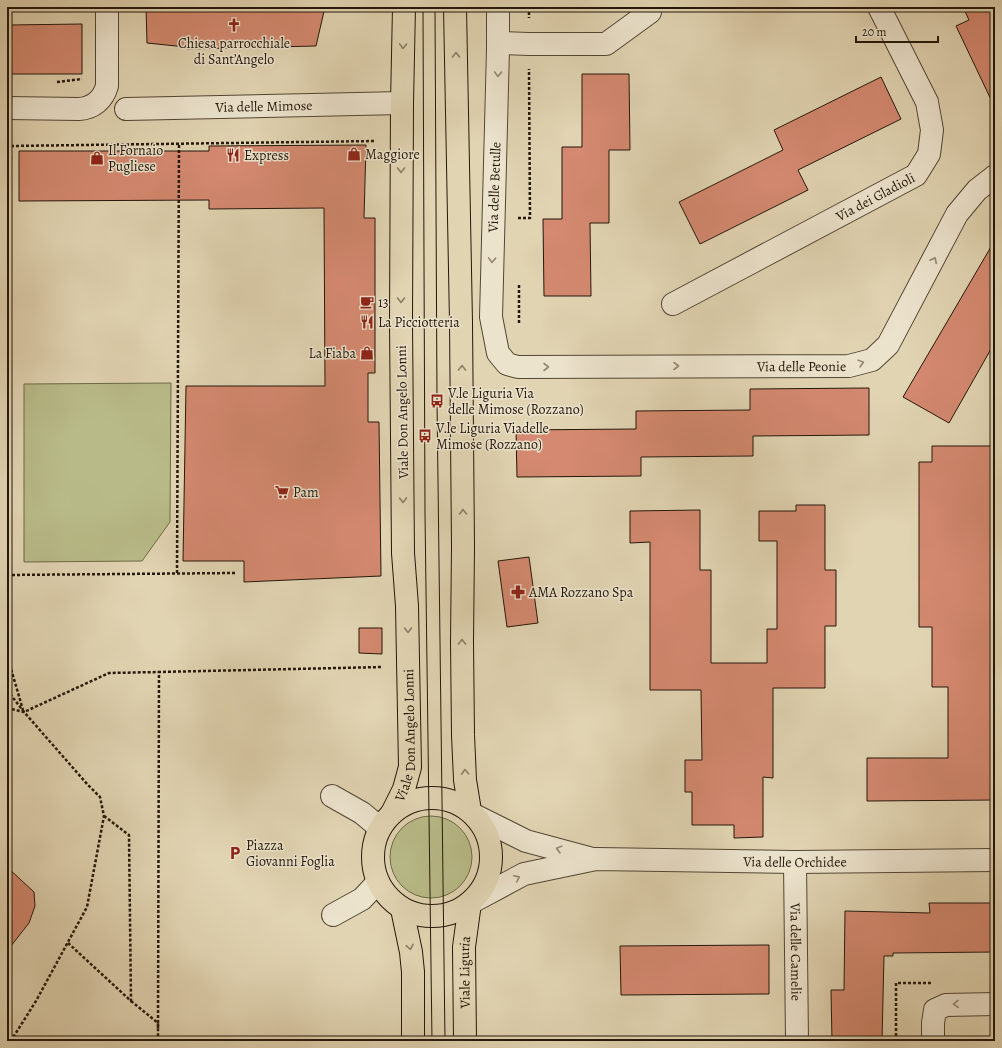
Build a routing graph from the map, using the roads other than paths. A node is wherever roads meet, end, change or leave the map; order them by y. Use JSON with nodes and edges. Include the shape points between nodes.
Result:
{"nodes":[{"id":1,"x":107,"y":7,"type":"edge"},
{"id":2,"x":404,"y":7,"type":"edge"},
{"id":3,"x":455,"y":7,"type":"edge"},
{"id":4,"x":498,"y":7,"type":"edge"},
{"id":5,"x":879,"y":7,"type":"edge"},
{"id":6,"x":650,"y":12,"type":"dead end"},
{"id":7,"x":498,"y":43,"type":"junction"},
{"id":8,"x":402,"y":103,"type":"junction"},
{"id":9,"x":7,"y":108,"type":"edge"},
{"id":10,"x":126,"y":109,"type":"dead end"},
{"id":11,"x":995,"y":176,"type":"edge"},
{"id":12,"x":673,"y":304,"type":"dead end"},
{"id":13,"x":507,"y":364,"type":"joint"},
{"id":14,"x":332,"y":796,"type":"dead end"},
{"id":15,"x":473,"y":813,"type":"junction"},
{"id":16,"x":386,"y":820,"type":"junction"},
{"id":17,"x":596,"y":859,"type":"junction"},
{"id":18,"x":995,"y":860,"type":"edge"},
{"id":19,"x":795,"y":862,"type":"junction"},
{"id":20,"x":378,"y":882,"type":"junction"},
{"id":21,"x":470,"y":903,"type":"junction"},
{"id":22,"x":402,"y":909,"type":"junction"},
{"id":23,"x":333,"y":915,"type":"dead end"},
{"id":24,"x":995,"y":1004,"type":"edge"},
{"id":25,"x":413,"y":1041,"type":"edge"},
{"id":26,"x":465,"y":1041,"type":"edge"},
{"id":27,"x":797,"y":1041,"type":"edge"},
{"id":28,"x":933,"y":1041,"type":"edge"}],
"edges":[{"from":1,"to":9,"type":"street","via":[[107,79],[105,92],[101,98],[86,109]]},
{"from":2,"to":8,"type":"main road","name":"Viale Don Angelo Lonni","one_way":true},
{"from":15,"to":3,"type":"main road","one_way":true,"via":[[465,780],[463,735],[462,338]]},
{"from":4,"to":7,"type":"street","name":"Via delle Betulle"},
{"from":5,"to":12,"type":"street","name":"Via dei Gladioli","via":[[927,102],[932,130],[929,154],[916,175]]},
{"from":6,"to":7,"type":"street","via":[[606,44]]},
{"from":7,"to":13,"type":"street","name":"Via delle Betulle","one_way":true,"via":[[491,317],[498,353]]},
{"from":8,"to":10,"type":"street","name":"Via delle Mimose"},
{"from":8,"to":16,"type":"main road","name":"Viale Don Angelo Lonni","one_way":true,"via":[[403,553],[407,606],[410,767],[404,789]]},
{"from":13,"to":11,"type":"street","name":"Via delle Peonie","one_way":true,"via":[[518,367],[849,366],[872,360],[888,346],[957,214],[977,190]]},
{"from":14,"to":16,"type":"street","via":[[362,813]]},
{"from":15,"to":16,"type":"main road","via":[[450,800],[429,797],[407,803]]},
{"from":17,"to":15,"type":"street","name":"Via delle Orchidee","one_way":true,"via":[[526,841]]},
{"from":15,"to":21,"type":"main road","via":[[487,832],[492,851],[486,883]]},
{"from":16,"to":20,"type":"main road","via":[[374,845],[373,864]]},
{"from":17,"to":19,"type":"street","name":"Via delle Orchidee"},
{"from":21,"to":17,"type":"street","name":"Via delle Orchidee","one_way":true,"via":[[524,874]]},
{"from":18,"to":19,"type":"street","name":"Via delle Orchidee"},
{"from":19,"to":27,"type":"street","name":"Via delle Camelie"},
{"from":20,"to":22,"type":"main road","via":[[388,897]]},
{"from":20,"to":23,"type":"street","via":[[362,898]]},
{"from":21,"to":22,"type":"main road","via":[[458,911],[438,917],[417,915]]},
{"from":21,"to":26,"type":"main road","name":"Viale Liguria","via":[[464,947]]},
{"from":22,"to":25,"type":"main road","one_way":true,"via":[[413,972]]},
{"from":24,"to":28,"type":"street","one_way":true,"via":[[946,1005],[935,1010]]}]}
